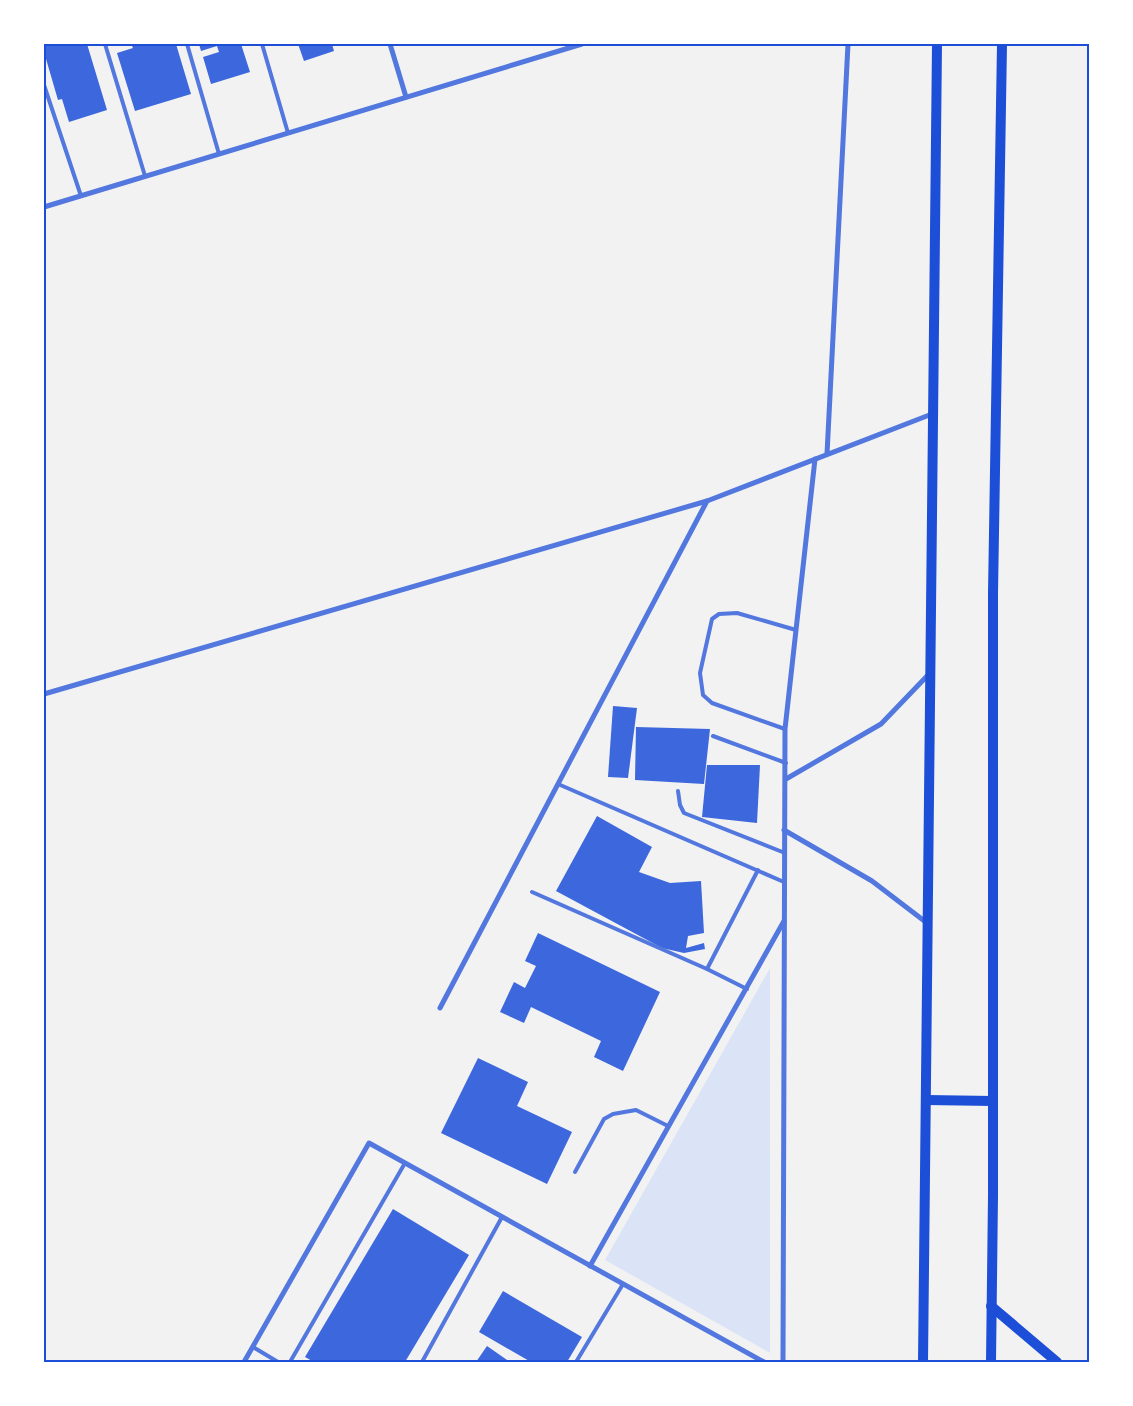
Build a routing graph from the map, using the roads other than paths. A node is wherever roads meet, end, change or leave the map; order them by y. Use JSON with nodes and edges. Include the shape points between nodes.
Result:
{"nodes":[{"id":1,"x":104,"y":44,"type":"edge"},
{"id":2,"x":187,"y":44,"type":"edge"},
{"id":3,"x":262,"y":44,"type":"edge"},
{"id":4,"x":390,"y":44,"type":"edge"},
{"id":5,"x":582,"y":44,"type":"edge"},
{"id":6,"x":848,"y":44,"type":"edge"},
{"id":7,"x":937,"y":44,"type":"edge"},
{"id":8,"x":1002,"y":44,"type":"edge"},
{"id":9,"x":44,"y":85,"type":"edge"},
{"id":10,"x":406,"y":97,"type":"junction"},
{"id":11,"x":288,"y":133,"type":"junction"},
{"id":12,"x":219,"y":154,"type":"junction"},
{"id":13,"x":146,"y":176,"type":"junction"},
{"id":14,"x":81,"y":196,"type":"junction"},
{"id":15,"x":44,"y":207,"type":"edge"},
{"id":16,"x":932,"y":414,"type":"junction"},
{"id":17,"x":827,"y":454,"type":"junction"},
{"id":18,"x":815,"y":459,"type":"junction"},
{"id":19,"x":706,"y":501,"type":"junction"},
{"id":20,"x":796,"y":630,"type":"junction"},
{"id":21,"x":930,"y":673,"type":"junction"},
{"id":22,"x":44,"y":694,"type":"edge"},
{"id":23,"x":785,"y":729,"type":"junction"},
{"id":24,"x":713,"y":736,"type":"dead end"},
{"id":25,"x":786,"y":763,"type":"junction"},
{"id":26,"x":786,"y":780,"type":"junction"},
{"id":27,"x":558,"y":784,"type":"junction"},
{"id":28,"x":678,"y":791,"type":"dead end"},
{"id":29,"x":784,"y":830,"type":"junction"},
{"id":30,"x":784,"y":853,"type":"junction"},
{"id":31,"x":758,"y":870,"type":"junction"},
{"id":32,"x":784,"y":882,"type":"junction"},
{"id":33,"x":532,"y":892,"type":"dead end"},
{"id":34,"x":784,"y":921,"type":"junction"},
{"id":35,"x":927,"y":923,"type":"junction"},
{"id":36,"x":707,"y":969,"type":"junction"},
{"id":37,"x":747,"y":989,"type":"junction"},
{"id":38,"x":440,"y":1008,"type":"dead end"},
{"id":39,"x":926,"y":1100,"type":"junction"},
{"id":40,"x":993,"y":1102,"type":"junction"},
{"id":41,"x":668,"y":1126,"type":"junction"},
{"id":42,"x":405,"y":1163,"type":"junction"},
{"id":43,"x":575,"y":1172,"type":"dead end"},
{"id":44,"x":502,"y":1217,"type":"junction"},
{"id":45,"x":590,"y":1266,"type":"junction"},
{"id":46,"x":623,"y":1284,"type":"junction"},
{"id":47,"x":991,"y":1306,"type":"junction"},
{"id":48,"x":253,"y":1347,"type":"junction"},
{"id":49,"x":244,"y":1362,"type":"edge"},
{"id":50,"x":278,"y":1362,"type":"edge"},
{"id":51,"x":290,"y":1362,"type":"edge"},
{"id":52,"x":422,"y":1362,"type":"edge"},
{"id":53,"x":576,"y":1362,"type":"edge"},
{"id":54,"x":764,"y":1362,"type":"edge"},
{"id":55,"x":783,"y":1362,"type":"edge"},
{"id":56,"x":922,"y":1362,"type":"edge"},
{"id":57,"x":991,"y":1362,"type":"edge"},
{"id":58,"x":1056,"y":1362,"type":"edge"}],
"edges":[{"from":1,"to":13,"type":"lane"},
{"from":2,"to":12,"type":"lane"},
{"from":3,"to":11,"type":"lane"},
{"from":4,"to":10,"type":"street"},
{"from":5,"to":10,"type":"street"},
{"from":6,"to":17,"type":"street"},
{"from":7,"to":16,"type":"main road"},
{"from":8,"to":40,"type":"main road","via":[[993,593]]},
{"from":9,"to":14,"type":"lane"},
{"from":10,"to":11,"type":"street"},
{"from":11,"to":12,"type":"street"},
{"from":12,"to":13,"type":"street"},
{"from":13,"to":14,"type":"street"},
{"from":14,"to":15,"type":"street"},
{"from":16,"to":17,"type":"street"},
{"from":16,"to":21,"type":"main road"},
{"from":17,"to":18,"type":"street"},
{"from":18,"to":19,"type":"street"},
{"from":18,"to":20,"type":"street"},
{"from":19,"to":22,"type":"street"},
{"from":19,"to":27,"type":"street"},
{"from":20,"to":23,"type":"street"},
{"from":20,"to":23,"type":"lane","via":[[737,613],[719,614],[712,619],[700,673],[703,695],[712,703]]},
{"from":21,"to":26,"type":"street","via":[[881,724]]},
{"from":21,"to":35,"type":"main road"},
{"from":23,"to":25,"type":"street"},
{"from":24,"to":25,"type":"lane"},
{"from":25,"to":26,"type":"street"},
{"from":26,"to":29,"type":"street"},
{"from":27,"to":31,"type":"lane"},
{"from":27,"to":38,"type":"street"},
{"from":28,"to":30,"type":"lane","via":[[684,814]]},
{"from":29,"to":30,"type":"street"},
{"from":29,"to":35,"type":"street","via":[[872,882]]},
{"from":30,"to":32,"type":"street"},
{"from":31,"to":32,"type":"lane"},
{"from":31,"to":36,"type":"lane"},
{"from":32,"to":34,"type":"street"},
{"from":33,"to":36,"type":"lane"},
{"from":34,"to":37,"type":"street"},
{"from":34,"to":55,"type":"street"},
{"from":35,"to":39,"type":"main road"},
{"from":36,"to":37,"type":"lane"},
{"from":37,"to":41,"type":"street"},
{"from":39,"to":40,"type":"main road"},
{"from":39,"to":56,"type":"main road"},
{"from":40,"to":47,"type":"main road"},
{"from":41,"to":43,"type":"lane","via":[[636,1110],[613,1114],[604,1119]]},
{"from":41,"to":45,"type":"street"},
{"from":42,"to":44,"type":"street"},
{"from":42,"to":48,"type":"street","via":[[369,1143]]},
{"from":42,"to":51,"type":"lane"},
{"from":44,"to":45,"type":"street"},
{"from":44,"to":52,"type":"lane"},
{"from":45,"to":46,"type":"street"},
{"from":46,"to":53,"type":"lane"},
{"from":46,"to":54,"type":"street"},
{"from":47,"to":57,"type":"main road"},
{"from":47,"to":58,"type":"main road"},
{"from":48,"to":49,"type":"street"},
{"from":48,"to":50,"type":"lane"}]}
